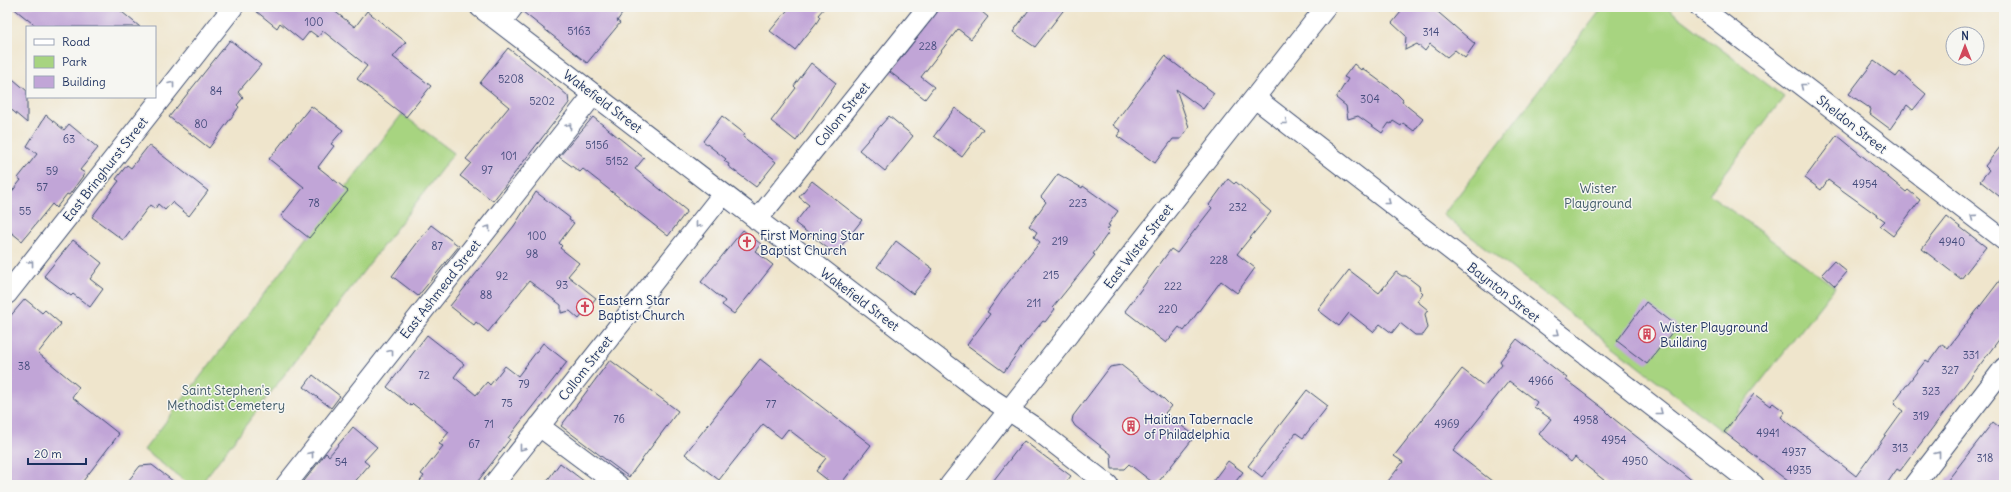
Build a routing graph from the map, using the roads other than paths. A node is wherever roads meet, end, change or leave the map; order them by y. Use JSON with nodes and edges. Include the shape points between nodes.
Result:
{"nodes":[{"id":1,"x":233,"y":7,"type":"edge"},
{"id":2,"x":480,"y":7,"type":"edge"},
{"id":3,"x":513,"y":7,"type":"edge"},
{"id":4,"x":928,"y":7,"type":"edge"},
{"id":5,"x":1326,"y":7,"type":"edge"},
{"id":6,"x":1700,"y":7,"type":"edge"},
{"id":7,"x":501,"y":23,"type":"junction"},
{"id":8,"x":594,"y":94,"type":"junction"},
{"id":9,"x":1255,"y":98,"type":"junction"},
{"id":10,"x":723,"y":194,"type":"junction"},
{"id":11,"x":757,"y":220,"type":"junction"},
{"id":12,"x":2004,"y":240,"type":"edge"},
{"id":13,"x":7,"y":294,"type":"edge"},
{"id":14,"x":2004,"y":368,"type":"edge"},
{"id":15,"x":1009,"y":411,"type":"junction"},
{"id":16,"x":539,"y":426,"type":"junction"},
{"id":17,"x":1744,"y":482,"type":"edge"},
{"id":18,"x":286,"y":485,"type":"edge"},
{"id":19,"x":493,"y":485,"type":"edge"},
{"id":20,"x":618,"y":485,"type":"edge"},
{"id":21,"x":950,"y":485,"type":"edge"},
{"id":22,"x":1108,"y":485,"type":"edge"},
{"id":23,"x":1914,"y":485,"type":"edge"}],
"edges":[{"from":13,"to":1,"type":"street","name":"East Bringhurst Street","one_way":true},
{"from":2,"to":7,"type":"street","name":"Wakefield Street"},
{"from":3,"to":7,"type":"street"},
{"from":4,"to":11,"type":"street","name":"Collom Street"},
{"from":5,"to":9,"type":"street","name":"East Wister Street"},
{"from":12,"to":6,"type":"street","name":"Sheldon Street","one_way":true},
{"from":7,"to":8,"type":"street","name":"Wakefield Street"},
{"from":8,"to":10,"type":"street","name":"Wakefield Street"},
{"from":18,"to":8,"type":"street","name":"East Ashmead Street","one_way":true},
{"from":9,"to":15,"type":"street","name":"East Wister Street"},
{"from":9,"to":17,"type":"street","name":"Baynton Street","one_way":true},
{"from":10,"to":11,"type":"street","name":"Wakefield Street"},
{"from":10,"to":16,"type":"street","name":"Collom Street","one_way":true},
{"from":11,"to":15,"type":"street","name":"Wakefield Street"},
{"from":23,"to":14,"type":"street","one_way":true},
{"from":15,"to":21,"type":"street","name":"East Wister Street"},
{"from":15,"to":22,"type":"street","name":"Wakefield Street"},
{"from":16,"to":19,"type":"street","name":"Collom Street","one_way":true},
{"from":16,"to":20,"type":"street"}]}
